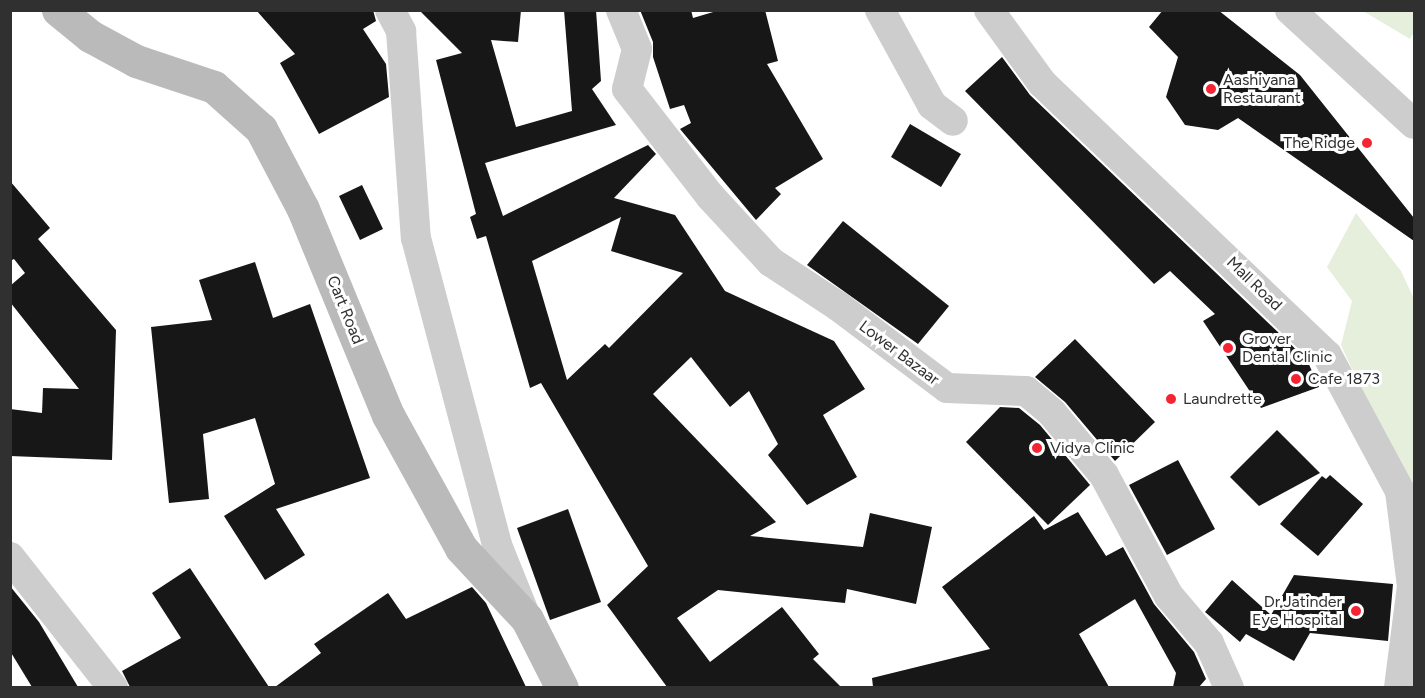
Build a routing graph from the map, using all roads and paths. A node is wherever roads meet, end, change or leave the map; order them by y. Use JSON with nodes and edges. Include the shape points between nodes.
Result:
{"nodes":[{"id":1,"x":58,"y":10,"type":"edge"},
{"id":2,"x":390,"y":10,"type":"edge"},
{"id":3,"x":621,"y":10,"type":"edge"},
{"id":4,"x":880,"y":10,"type":"edge"},
{"id":5,"x":989,"y":10,"type":"edge"},
{"id":6,"x":1290,"y":10,"type":"edge"},
{"id":7,"x":953,"y":121,"type":"dead end"},
{"id":8,"x":1413,"y":126,"type":"edge"},
{"id":9,"x":10,"y":557,"type":"edge"},
{"id":10,"x":527,"y":619,"type":"junction"},
{"id":11,"x":113,"y":687,"type":"edge"},
{"id":12,"x":562,"y":687,"type":"edge"},
{"id":13,"x":1229,"y":687,"type":"edge"},
{"id":14,"x":1399,"y":687,"type":"edge"}],
"edges":[{"from":1,"to":10,"type":"main road","name":"Cart Road","via":[[90,36],[136,61],[214,87],[261,129],[303,209],[388,415],[461,548]]},
{"from":2,"to":10,"type":"street","via":[[401,31],[416,238],[497,545]]},
{"from":3,"to":13,"type":"street","name":"Lower Bazaar","via":[[637,49],[627,89],[718,204],[771,262],[838,306],[947,388],[1026,392],[1052,413],[1104,475],[1169,596],[1209,643]]},
{"from":4,"to":7,"type":"street","via":[[932,105]]},
{"from":5,"to":14,"type":"street","name":"Mall Road","via":[[1042,83],[1327,355],[1400,491],[1412,586]]},
{"from":6,"to":8,"type":"street"},
{"from":9,"to":11,"type":"street"},
{"from":10,"to":12,"type":"main road","name":"Cart Road"}]}
